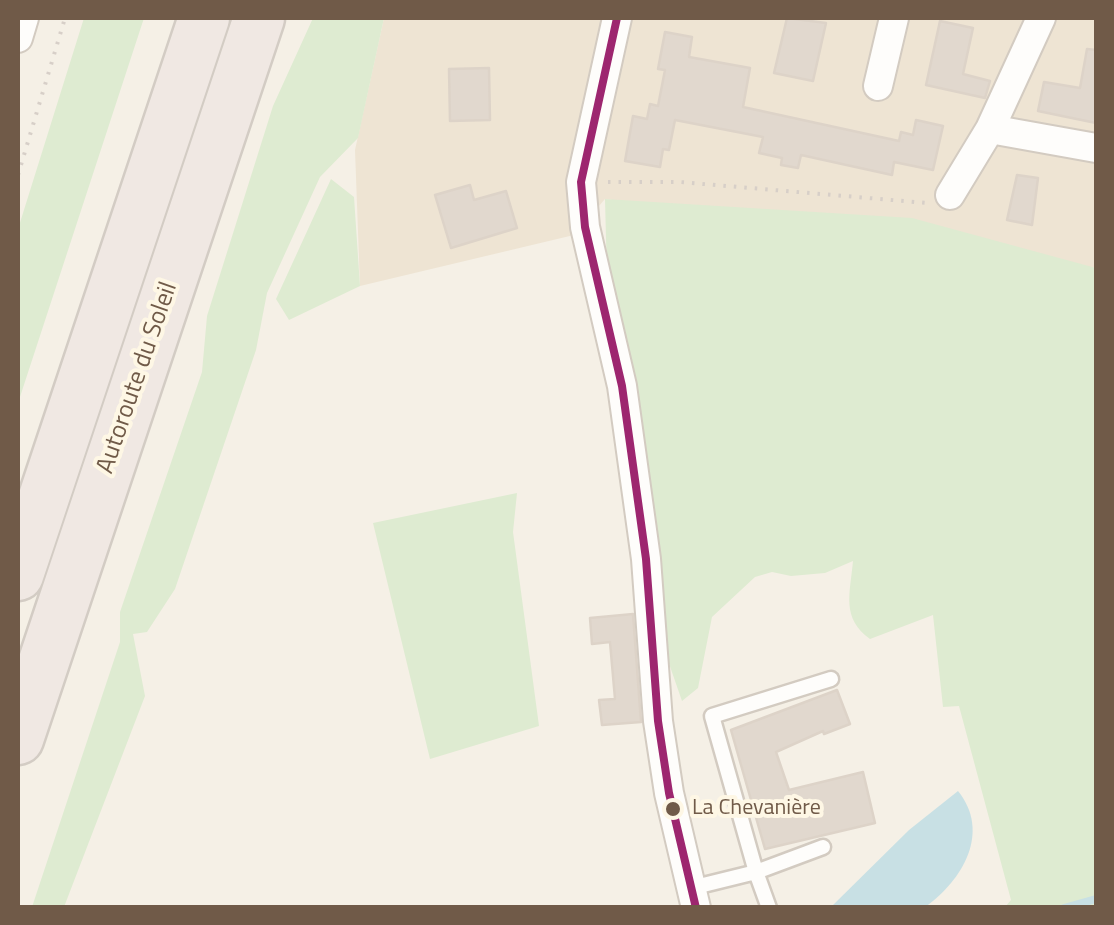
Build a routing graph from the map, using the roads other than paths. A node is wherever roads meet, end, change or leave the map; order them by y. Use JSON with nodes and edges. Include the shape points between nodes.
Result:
{"nodes":[{"id":1,"x":24,"y":18,"type":"edge"},
{"id":2,"x":204,"y":18,"type":"edge"},
{"id":3,"x":259,"y":18,"type":"edge"},
{"id":4,"x":617,"y":18,"type":"edge"},
{"id":5,"x":894,"y":18,"type":"edge"},
{"id":6,"x":1041,"y":18,"type":"edge"},
{"id":7,"x":18,"y":38,"type":"edge"},
{"id":8,"x":878,"y":86,"type":"dead end"},
{"id":9,"x":990,"y":130,"type":"junction"},
{"id":10,"x":1096,"y":148,"type":"edge"},
{"id":11,"x":950,"y":195,"type":"road end"},
{"id":12,"x":18,"y":575,"type":"edge"},
{"id":13,"x":831,"y":679,"type":"dead end"},
{"id":14,"x":18,"y":739,"type":"edge"},
{"id":15,"x":823,"y":847,"type":"dead end"},
{"id":16,"x":756,"y":872,"type":"junction"},
{"id":17,"x":693,"y":898,"type":"edge"},
{"id":18,"x":770,"y":908,"type":"edge"}],
"edges":[{"from":1,"to":7,"type":"street"},
{"from":2,"to":12,"type":"highway","name":"Autoroute du Soleil"},
{"from":3,"to":14,"type":"highway","name":"Autoroute du Soleil"},
{"from":4,"to":17,"type":"street","via":[[581,182],[584,227],[622,386],[668,794]]},
{"from":5,"to":8,"type":"street"},
{"from":6,"to":9,"type":"street"},
{"from":9,"to":10,"type":"street"},
{"from":9,"to":11,"type":"street"},
{"from":13,"to":16,"type":"lane","via":[[712,716]]},
{"from":15,"to":16,"type":"lane"},
{"from":16,"to":17,"type":"lane"},
{"from":16,"to":18,"type":"lane"}]}
